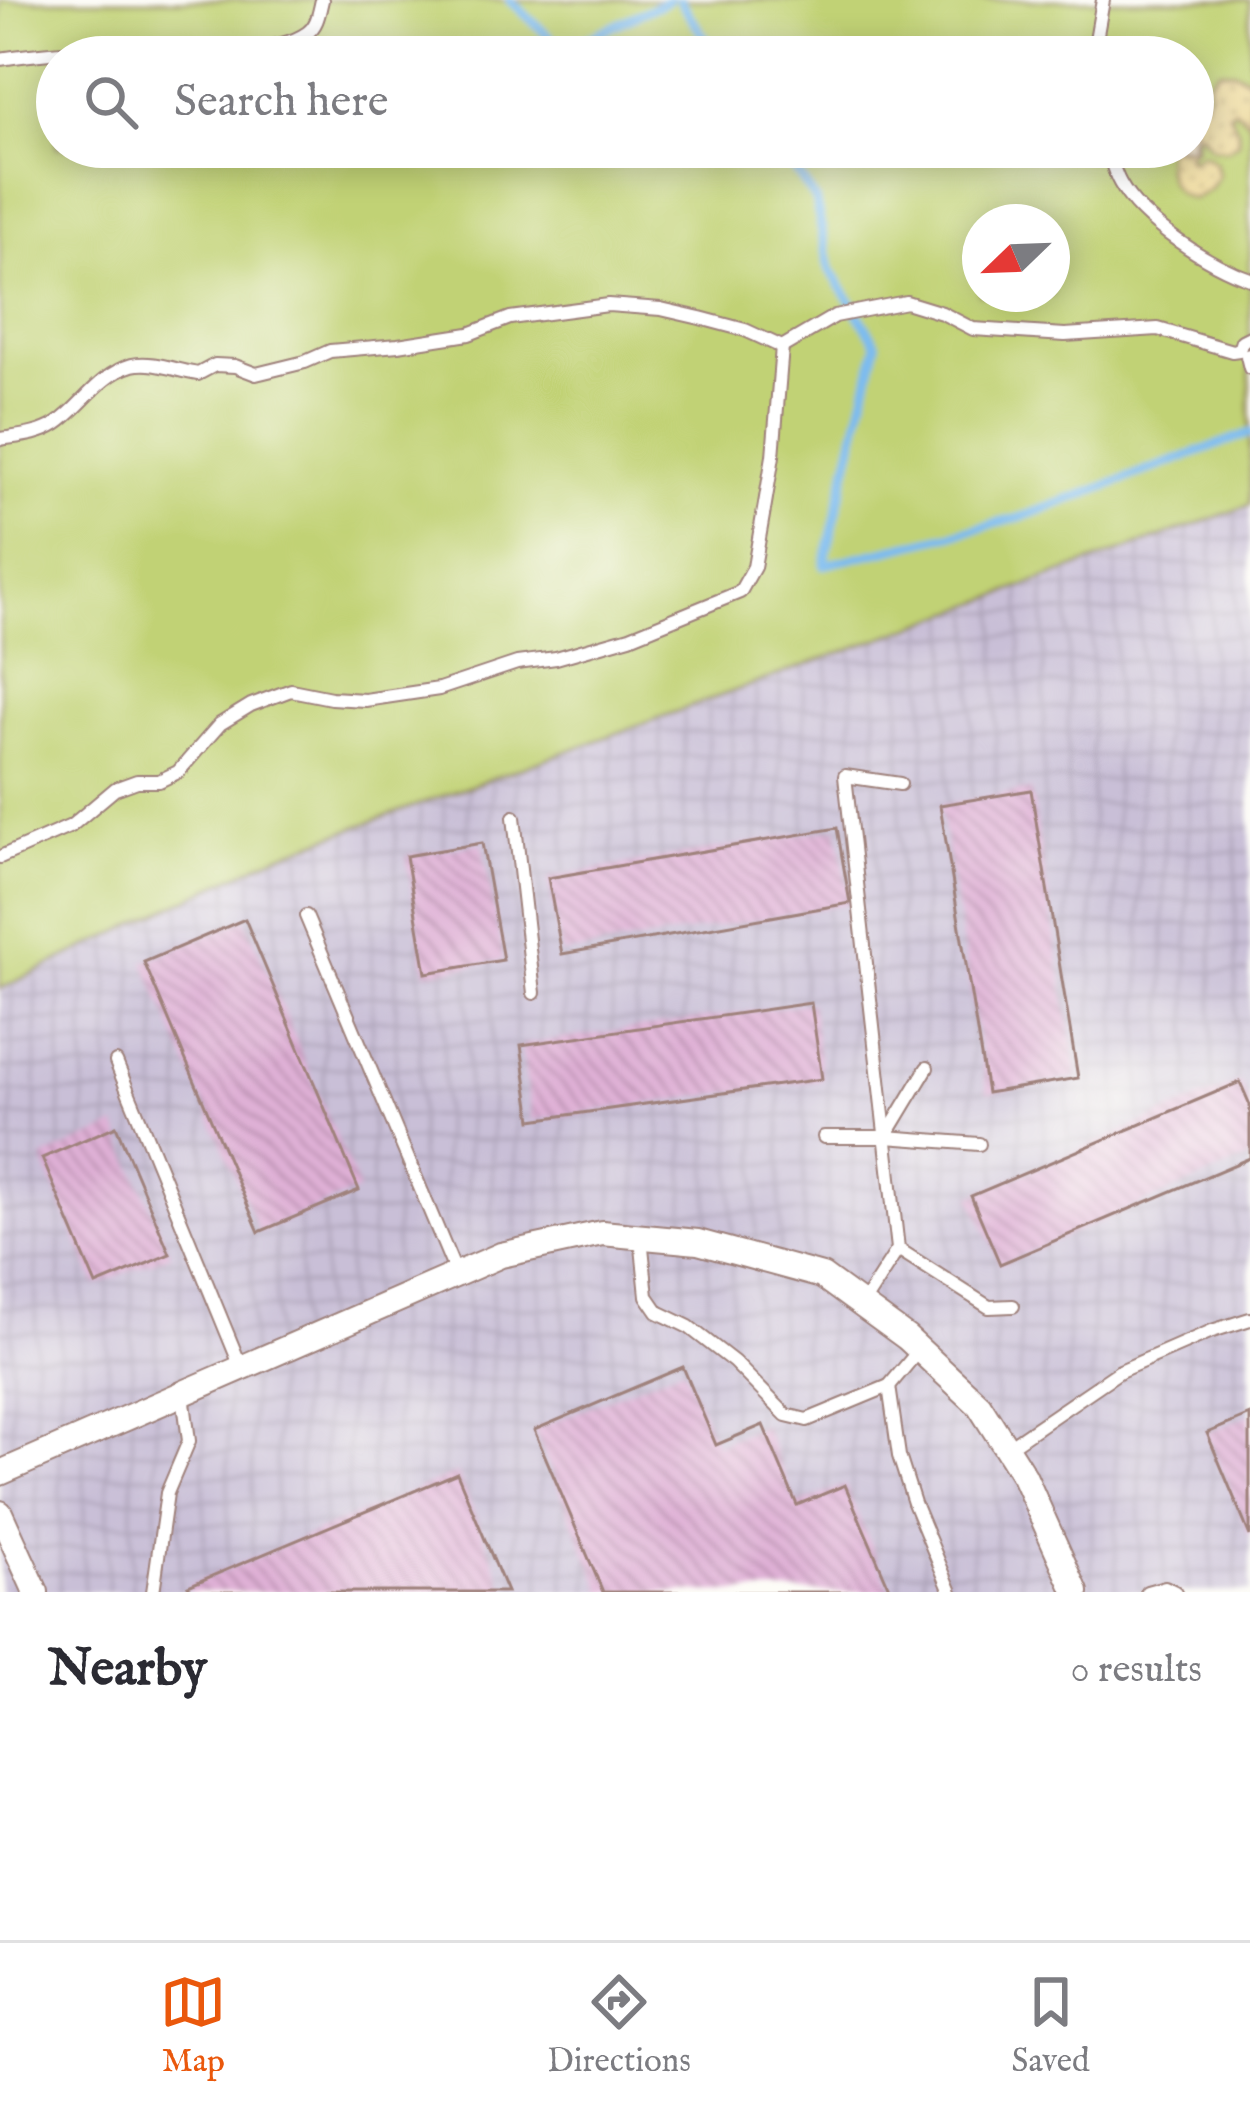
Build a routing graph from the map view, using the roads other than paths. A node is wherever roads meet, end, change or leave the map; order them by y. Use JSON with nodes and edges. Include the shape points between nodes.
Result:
{"nodes":[{"id":1,"x":322,"y":0,"type":"edge"},
{"id":2,"x":1103,"y":0,"type":"edge"},
{"id":3,"x":304,"y":36,"type":"edge"},
{"id":4,"x":1097,"y":36,"type":"edge"},
{"id":5,"x":36,"y":56,"type":"edge"},
{"id":6,"x":0,"y":59,"type":"edge"},
{"id":7,"x":1115,"y":168,"type":"edge"},
{"id":8,"x":1250,"y":279,"type":"edge"},
{"id":9,"x":1250,"y":337,"type":"edge"},
{"id":10,"x":782,"y":347,"type":"junction"},
{"id":11,"x":1250,"y":355,"type":"edge"},
{"id":12,"x":1250,"y":368,"type":"edge"},
{"id":13,"x":0,"y":439,"type":"edge"},
{"id":14,"x":900,"y":784,"type":"dead end"},
{"id":15,"x":514,"y":817,"type":"dead end"},
{"id":16,"x":0,"y":857,"type":"edge"},
{"id":17,"x":306,"y":916,"type":"dead end"},
{"id":18,"x":534,"y":993,"type":"dead end"},
{"id":19,"x":116,"y":1063,"type":"dead end"},
{"id":20,"x":927,"y":1068,"type":"dead end"},
{"id":21,"x":824,"y":1137,"type":"dead end"},
{"id":22,"x":886,"y":1137,"type":"junction"},
{"id":23,"x":979,"y":1144,"type":"dead end"},
{"id":24,"x":641,"y":1237,"type":"junction"},
{"id":25,"x":898,"y":1249,"type":"junction"},
{"id":26,"x":456,"y":1274,"type":"junction"},
{"id":27,"x":862,"y":1305,"type":"junction"},
{"id":28,"x":1013,"y":1306,"type":"dead end"},
{"id":29,"x":1250,"y":1319,"type":"edge"},
{"id":30,"x":920,"y":1350,"type":"junction"},
{"id":31,"x":241,"y":1367,"type":"junction"},
{"id":32,"x":889,"y":1386,"type":"junction"},
{"id":33,"x":182,"y":1393,"type":"junction"},
{"id":34,"x":1006,"y":1448,"type":"junction"},
{"id":35,"x":0,"y":1473,"type":"edge"},
{"id":36,"x":0,"y":1513,"type":"edge"},
{"id":37,"x":36,"y":1592,"type":"edge"},
{"id":38,"x":153,"y":1592,"type":"edge"},
{"id":39,"x":951,"y":1592,"type":"edge"},
{"id":40,"x":1076,"y":1592,"type":"edge"},
{"id":41,"x":1147,"y":1592,"type":"edge"},
{"id":42,"x":1175,"y":1592,"type":"edge"}],
"edges":[{"from":1,"to":3,"type":"lane"},
{"from":2,"to":4,"type":"lane"},
{"from":5,"to":6,"type":"lane"},
{"from":7,"to":8,"type":"lane","via":[[1136,206],[1212,262]]},
{"from":9,"to":10,"type":"lane","via":[[1232,351],[1157,329],[993,332],[906,302],[835,316]]},
{"from":10,"to":13,"type":"lane","via":[[661,309],[554,310],[469,334],[330,351],[256,374],[235,366],[198,374],[131,365],[58,423]]},
{"from":10,"to":16,"type":"lane","via":[[754,567],[740,592],[630,637],[439,689],[364,700],[291,690],[220,724],[178,772],[115,789],[71,826]]},
{"from":11,"to":12,"type":"lane"},
{"from":14,"to":22,"type":"lane","via":[[845,776]]},
{"from":15,"to":18,"type":"lane"},
{"from":17,"to":26,"type":"lane"},
{"from":19,"to":31,"type":"lane"},
{"from":20,"to":22,"type":"lane"},
{"from":21,"to":22,"type":"lane"},
{"from":22,"to":23,"type":"lane"},
{"from":22,"to":25,"type":"lane"},
{"from":24,"to":26,"type":"street","via":[[602,1233],[501,1255]]},
{"from":24,"to":27,"type":"street","via":[[698,1243],[822,1276]]},
{"from":24,"to":32,"type":"lane","via":[[647,1296],[658,1312],[734,1362],[786,1415],[807,1420]]},
{"from":25,"to":27,"type":"lane"},
{"from":25,"to":28,"type":"lane","via":[[989,1307]]},
{"from":26,"to":31,"type":"street"},
{"from":27,"to":30,"type":"street"},
{"from":29,"to":34,"type":"lane","via":[[1120,1371]]},
{"from":30,"to":32,"type":"lane"},
{"from":30,"to":34,"type":"street","via":[[979,1405]]},
{"from":31,"to":33,"type":"street"},
{"from":32,"to":39,"type":"lane","via":[[899,1456]]},
{"from":33,"to":35,"type":"street"},
{"from":33,"to":38,"type":"lane","via":[[189,1441],[167,1493]]},
{"from":34,"to":40,"type":"street"},
{"from":36,"to":37,"type":"street"},
{"from":41,"to":42,"type":"lane"}]}
